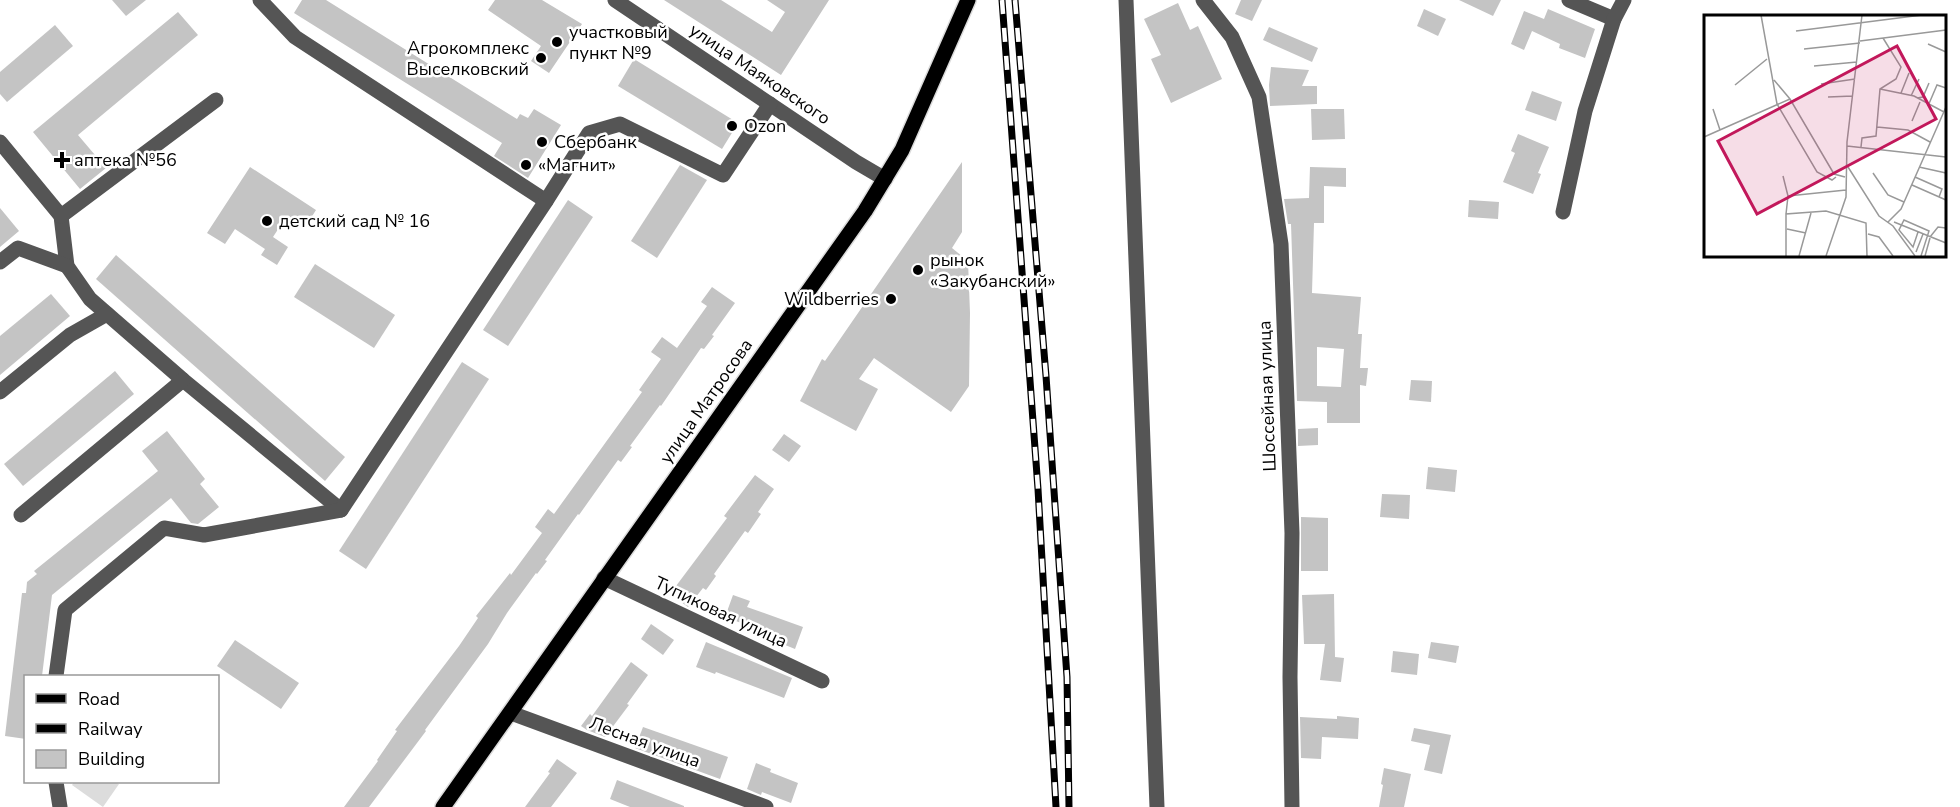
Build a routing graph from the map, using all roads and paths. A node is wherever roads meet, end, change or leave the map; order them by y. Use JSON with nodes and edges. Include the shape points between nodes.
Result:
{"nodes":[{"id":1,"x":260,"y":0,"type":"edge"},
{"id":2,"x":615,"y":0,"type":"edge"},
{"id":3,"x":968,"y":0,"type":"edge"},
{"id":4,"x":1126,"y":0,"type":"edge"},
{"id":5,"x":1203,"y":0,"type":"edge"},
{"id":6,"x":1569,"y":0,"type":"edge"},
{"id":7,"x":1624,"y":0,"type":"edge"},
{"id":8,"x":1614,"y":19,"type":"junction"},
{"id":9,"x":216,"y":100,"type":"dead end"},
{"id":10,"x":770,"y":104,"type":"junction"},
{"id":11,"x":3,"y":151,"type":"edge"},
{"id":12,"x":885,"y":179,"type":"junction"},
{"id":13,"x":546,"y":201,"type":"junction"},
{"id":14,"x":1563,"y":212,"type":"dead end"},
{"id":15,"x":61,"y":216,"type":"junction"},
{"id":16,"x":0,"y":262,"type":"edge"},
{"id":17,"x":67,"y":266,"type":"junction"},
{"id":18,"x":106,"y":314,"type":"junction"},
{"id":19,"x":183,"y":380,"type":"junction"},
{"id":20,"x":0,"y":392,"type":"edge"},
{"id":21,"x":341,"y":510,"type":"junction"},
{"id":22,"x":21,"y":515,"type":"dead end"},
{"id":23,"x":604,"y":578,"type":"junction"},
{"id":24,"x":56,"y":675,"type":"edge"},
{"id":25,"x":822,"y":681,"type":"dead end"},
{"id":26,"x":511,"y":713,"type":"junction"},
{"id":27,"x":56,"y":783,"type":"edge"},
{"id":28,"x":60,"y":807,"type":"edge"},
{"id":29,"x":443,"y":807,"type":"edge"},
{"id":30,"x":766,"y":807,"type":"edge"},
{"id":31,"x":1157,"y":807,"type":"edge"},
{"id":32,"x":1292,"y":807,"type":"edge"}],
"edges":[{"from":1,"to":13,"type":"street","via":[[295,37]]},
{"from":2,"to":10,"type":"street","name":"улица Маяковского"},
{"from":3,"to":12,"type":"main road","name":"улица Матросова","via":[[902,150]]},
{"from":4,"to":31,"type":"street"},
{"from":5,"to":32,"type":"street","name":"Шоссейная улица","via":[[1232,37],[1259,97],[1281,244],[1292,533]]},
{"from":6,"to":8,"type":"street"},
{"from":7,"to":8,"type":"street"},
{"from":8,"to":14,"type":"street","via":[[1585,111]]},
{"from":9,"to":15,"type":"street"},
{"from":10,"to":12,"type":"street","name":"улица Маяковского"},
{"from":10,"to":13,"type":"street","via":[[723,175],[620,124],[589,133]]},
{"from":11,"to":15,"type":"street"},
{"from":12,"to":23,"type":"main road","name":"улица Матросова"},
{"from":13,"to":21,"type":"street"},
{"from":15,"to":17,"type":"street"},
{"from":16,"to":17,"type":"street","via":[[18,248]]},
{"from":17,"to":18,"type":"street"},
{"from":18,"to":19,"type":"street"},
{"from":18,"to":20,"type":"street","via":[[69,335]]},
{"from":19,"to":21,"type":"street"},
{"from":19,"to":22,"type":"street"},
{"from":21,"to":24,"type":"street","via":[[204,535],[164,528],[65,610]]},
{"from":23,"to":25,"type":"street","name":"Тупиковая улица"},
{"from":23,"to":26,"type":"main road","name":"улица Матросова"},
{"from":26,"to":29,"type":"main road","name":"улица Матросова"},
{"from":26,"to":30,"type":"street","name":"Лесная улица"},
{"from":27,"to":28,"type":"street"}]}
